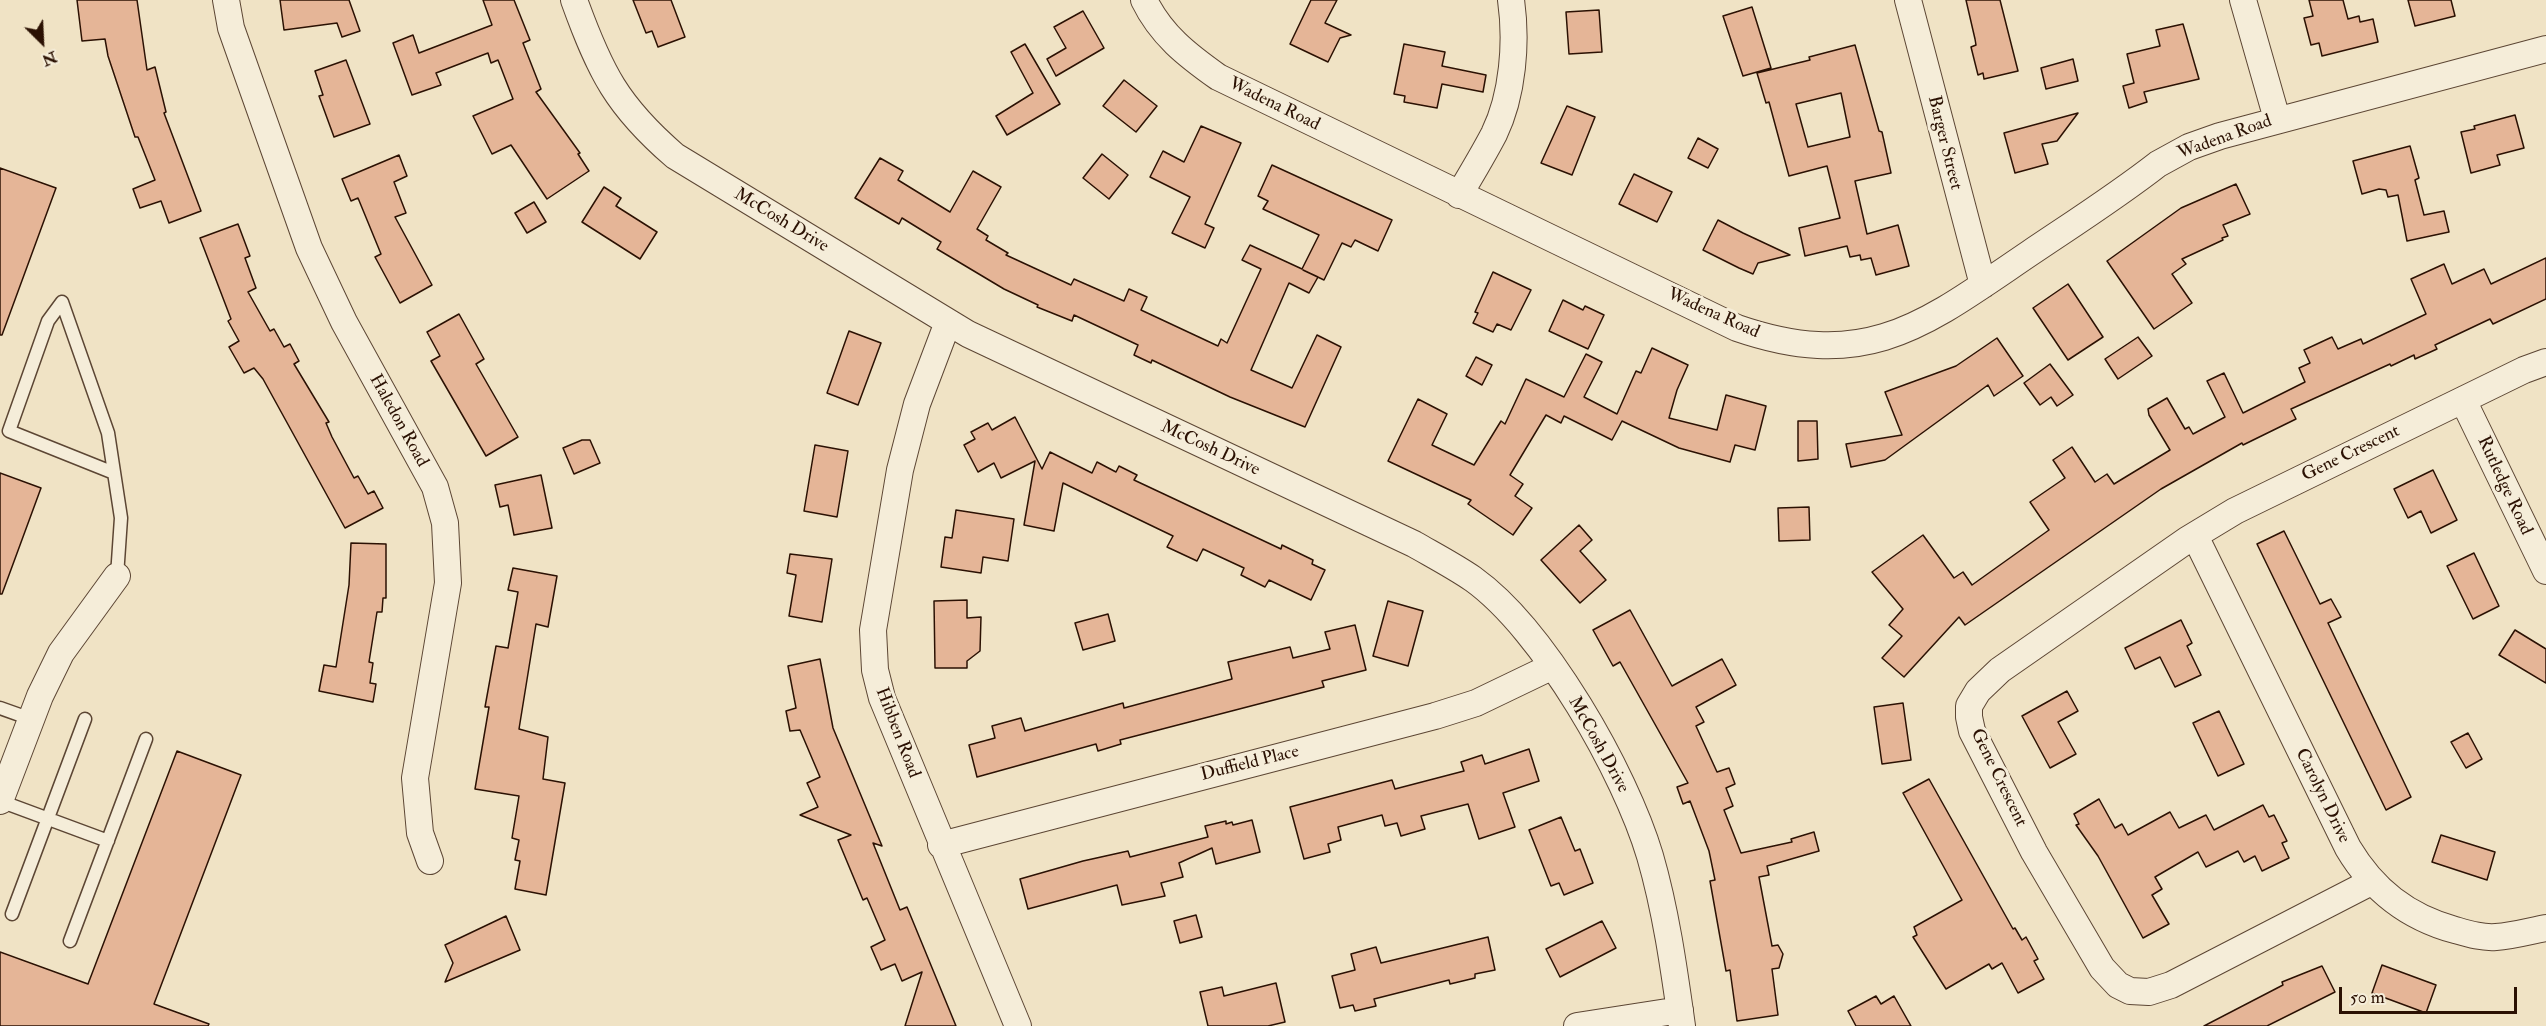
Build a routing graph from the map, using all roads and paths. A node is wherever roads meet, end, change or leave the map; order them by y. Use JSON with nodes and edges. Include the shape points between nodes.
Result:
{"nodes":[{"id":1,"x":226,"y":0,"type":"edge"},
{"id":2,"x":574,"y":0,"type":"edge"},
{"id":3,"x":1144,"y":0,"type":"edge"},
{"id":4,"x":1511,"y":0,"type":"edge"},
{"id":5,"x":1908,"y":0,"type":"edge"},
{"id":6,"x":2243,"y":0,"type":"edge"},
{"id":7,"x":2546,"y":50,"type":"edge"},
{"id":8,"x":2277,"y":119,"type":"junction"},
{"id":9,"x":1459,"y":195,"type":"junction"},
{"id":10,"x":1983,"y":285,"type":"junction"},
{"id":11,"x":948,"y":322,"type":"junction"},
{"id":12,"x":2546,"y":362,"type":"edge"},
{"id":13,"x":2463,"y":400,"type":"junction"},
{"id":14,"x":5,"y":429,"type":"edge"},
{"id":15,"x":114,"y":473,"type":"junction"},
{"id":16,"x":2195,"y":536,"type":"junction"},
{"id":17,"x":2546,"y":572,"type":"edge"},
{"id":18,"x":117,"y":576,"type":"joint"},
{"id":19,"x":1553,"y":666,"type":"junction"},
{"id":20,"x":0,"y":708,"type":"edge"},
{"id":21,"x":31,"y":719,"type":"junction"},
{"id":22,"x":86,"y":719,"type":"dead end"},
{"id":23,"x":146,"y":739,"type":"dead end"},
{"id":24,"x":0,"y":801,"type":"edge"},
{"id":25,"x":48,"y":819,"type":"junction"},
{"id":26,"x":108,"y":842,"type":"junction"},
{"id":27,"x":941,"y":845,"type":"junction"},
{"id":28,"x":430,"y":861,"type":"dead end"},
{"id":29,"x":2371,"y":882,"type":"junction"},
{"id":30,"x":12,"y":914,"type":"dead end"},
{"id":31,"x":2546,"y":928,"type":"edge"},
{"id":32,"x":70,"y":941,"type":"dead end"},
{"id":33,"x":1681,"y":1018,"type":"edge"},
{"id":34,"x":1018,"y":1026,"type":"edge"},
{"id":35,"x":1577,"y":1026,"type":"edge"}],
"edges":[{"from":1,"to":28,"type":"street","name":"Haledon Road","via":[[231,28],[309,248],[344,322],[435,487],[445,523],[448,583],[416,778],[420,833]]},
{"from":2,"to":11,"type":"street","name":"McCosh Drive","via":[[605,76],[622,104],[675,156]]},
{"from":3,"to":9,"type":"street","name":"Wadena Road","via":[[1177,46],[1218,77]]},
{"from":4,"to":9,"type":"street","via":[[1514,20],[1505,101],[1494,132]]},
{"from":5,"to":10,"type":"street","name":"Barger Street"},
{"from":6,"to":8,"type":"street"},
{"from":7,"to":8,"type":"street","name":"Wadena Road"},
{"from":8,"to":10,"type":"street","name":"Wadena Road","via":[[2189,147],[2158,164]]},
{"from":9,"to":10,"type":"street","name":"Wadena Road","via":[[1737,328],[1773,340],[1841,346],[1886,338],[1935,318]]},
{"from":11,"to":19,"type":"street","name":"McCosh Drive","via":[[1414,544],[1480,586],[1534,640]]},
{"from":11,"to":27,"type":"street","name":"Hibben Road","via":[[908,434],[873,630],[875,670],[882,698]]},
{"from":12,"to":13,"type":"street","name":"Gene Crescent"},
{"from":13,"to":16,"type":"street","name":"Gene Crescent","via":[[2235,511]]},
{"from":13,"to":17,"type":"street","name":"Rutledge Road"},
{"from":14,"to":15,"type":"lane"},
{"from":14,"to":15,"type":"lane","via":[[48,321],[62,302],[108,433]]},
{"from":15,"to":18,"type":"lane","via":[[121,518]]},
{"from":16,"to":29,"type":"street","name":"Carolyn Drive","via":[[2348,848]]},
{"from":16,"to":29,"type":"street","name":"Gene Crescent","via":[[1989,680],[1969,706],[1972,731],[2034,852],[2102,968],[2130,991],[2149,992],[2170,985]]},
{"from":18,"to":21,"type":"street","via":[[61,653]]},
{"from":19,"to":27,"type":"street","name":"Duffield Place","via":[[1476,703],[1436,716]]},
{"from":19,"to":33,"type":"street","name":"McCosh Drive","via":[[1621,784],[1649,855],[1663,910]]},
{"from":20,"to":21,"type":"lane"},
{"from":21,"to":24,"type":"street"},
{"from":22,"to":25,"type":"lane"},
{"from":23,"to":26,"type":"lane"},
{"from":24,"to":25,"type":"lane"},
{"from":25,"to":26,"type":"lane"},
{"from":25,"to":30,"type":"lane"},
{"from":26,"to":32,"type":"lane"},
{"from":27,"to":34,"type":"street","name":"Hibben Road"},
{"from":29,"to":31,"type":"street","name":"Carolyn Drive","via":[[2408,911],[2468,934],[2494,937]]},
{"from":33,"to":35,"type":"street"}]}
